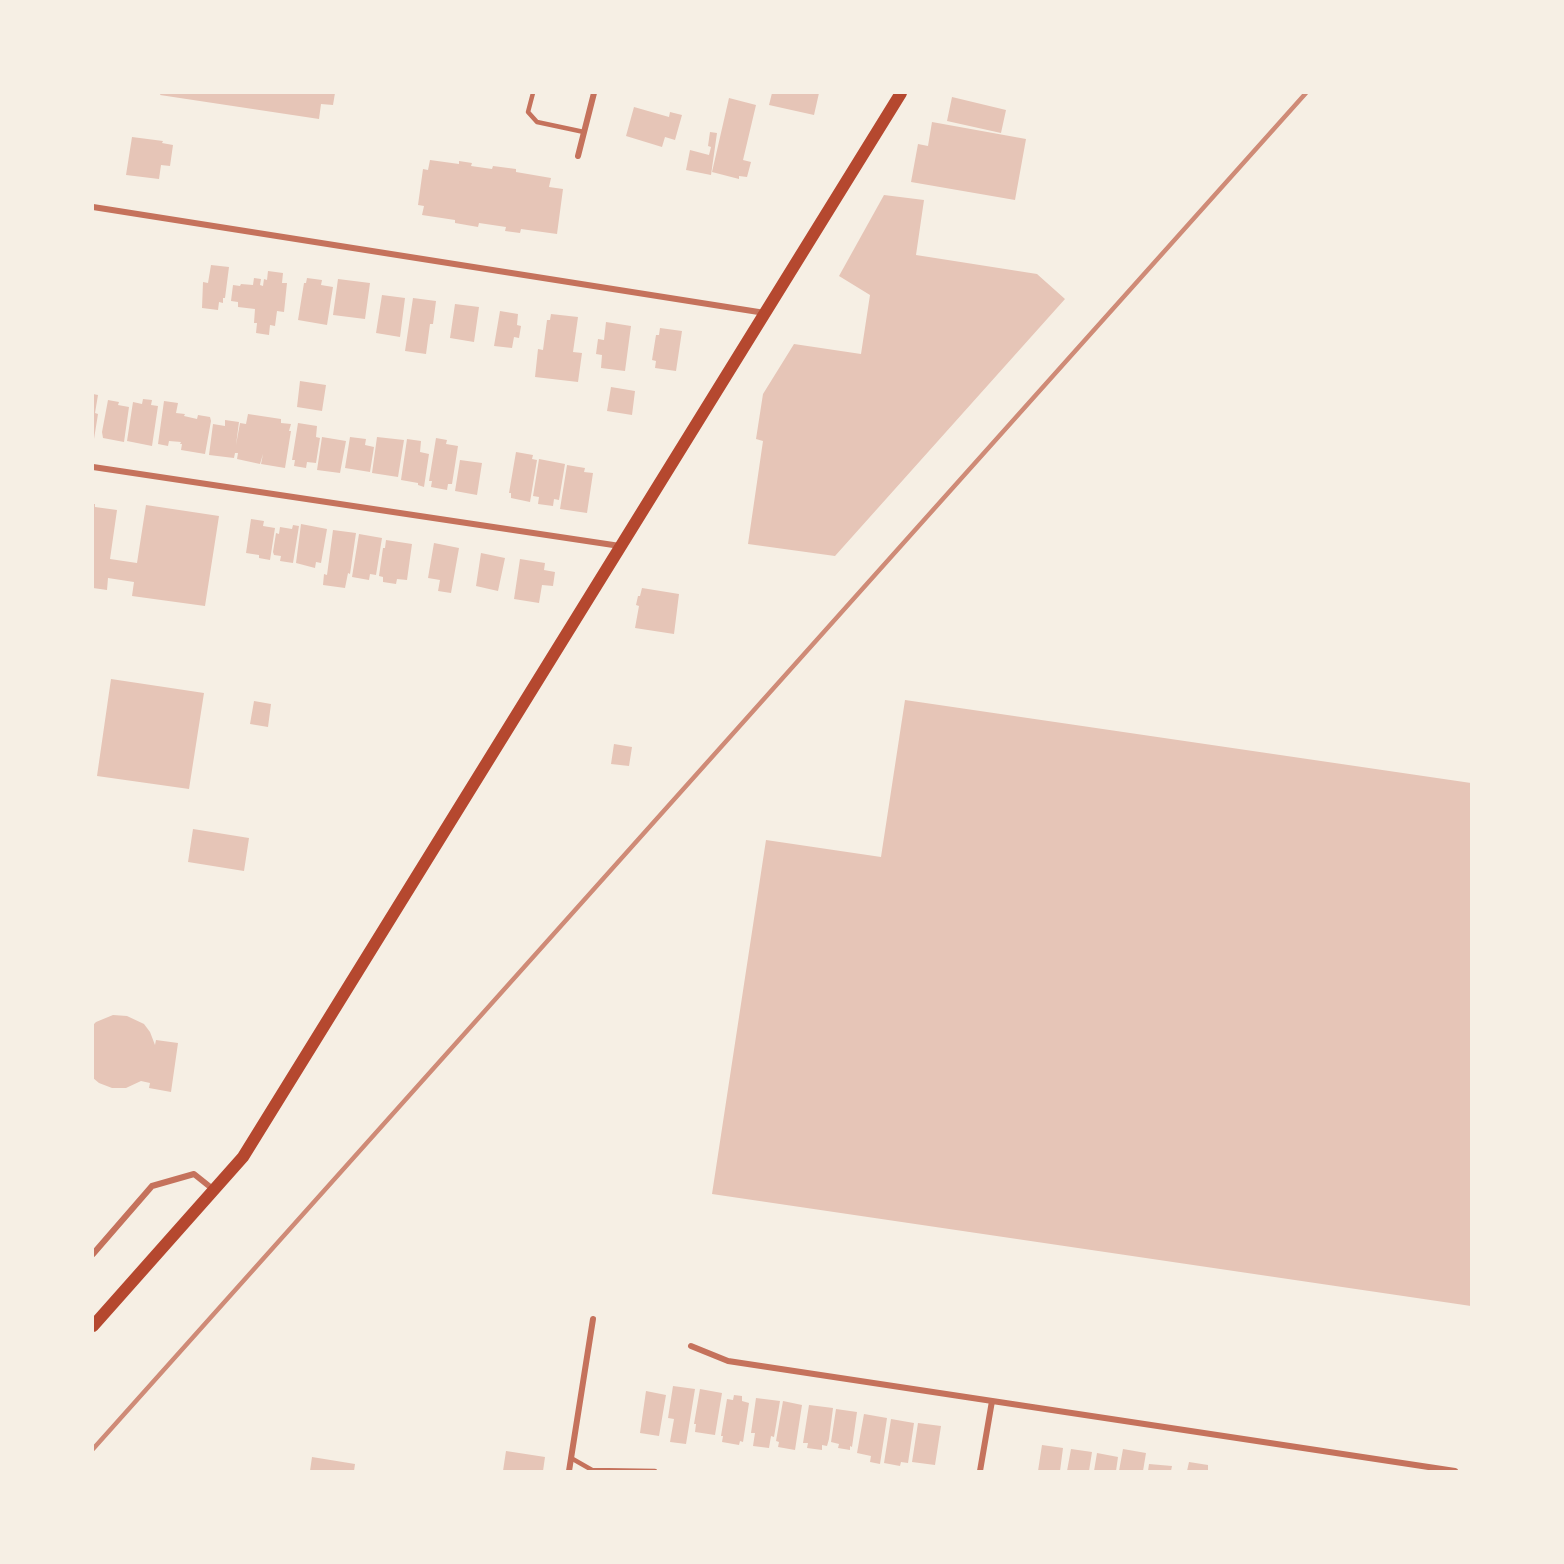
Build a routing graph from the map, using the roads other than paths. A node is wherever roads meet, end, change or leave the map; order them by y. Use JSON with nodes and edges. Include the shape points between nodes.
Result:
{"nodes":[{"id":1,"x":533,"y":93,"type":"edge"},
{"id":2,"x":594,"y":93,"type":"edge"},
{"id":3,"x":901,"y":93,"type":"edge"},
{"id":4,"x":584,"y":132,"type":"junction"},
{"id":5,"x":578,"y":156,"type":"dead end"},
{"id":6,"x":93,"y":207,"type":"edge"},
{"id":7,"x":765,"y":313,"type":"junction"},
{"id":8,"x":93,"y":467,"type":"edge"},
{"id":9,"x":620,"y":546,"type":"junction"},
{"id":10,"x":214,"y":1190,"type":"junction"},
{"id":11,"x":93,"y":1254,"type":"edge"},
{"id":12,"x":593,"y":1319,"type":"dead end"},
{"id":13,"x":93,"y":1326,"type":"edge"},
{"id":14,"x":691,"y":1346,"type":"dead end"},
{"id":15,"x":992,"y":1401,"type":"junction"},
{"id":16,"x":571,"y":1458,"type":"junction"},
{"id":17,"x":569,"y":1471,"type":"edge"},
{"id":18,"x":655,"y":1471,"type":"edge"},
{"id":19,"x":981,"y":1471,"type":"edge"},
{"id":20,"x":1455,"y":1471,"type":"edge"}],
"edges":[{"from":1,"to":4,"type":"lane","via":[[528,112],[537,122]]},
{"from":2,"to":4,"type":"street"},
{"from":3,"to":7,"type":"main road"},
{"from":4,"to":5,"type":"street"},
{"from":6,"to":7,"type":"street"},
{"from":7,"to":9,"type":"main road"},
{"from":8,"to":9,"type":"street"},
{"from":9,"to":10,"type":"main road","via":[[243,1157]]},
{"from":10,"to":11,"type":"street","via":[[194,1174],[152,1186]]},
{"from":10,"to":13,"type":"main road"},
{"from":12,"to":16,"type":"street"},
{"from":14,"to":15,"type":"street","via":[[728,1361]]},
{"from":15,"to":19,"type":"street"},
{"from":15,"to":20,"type":"street"},
{"from":16,"to":17,"type":"street"},
{"from":16,"to":18,"type":"lane","via":[[592,1470]]}]}
